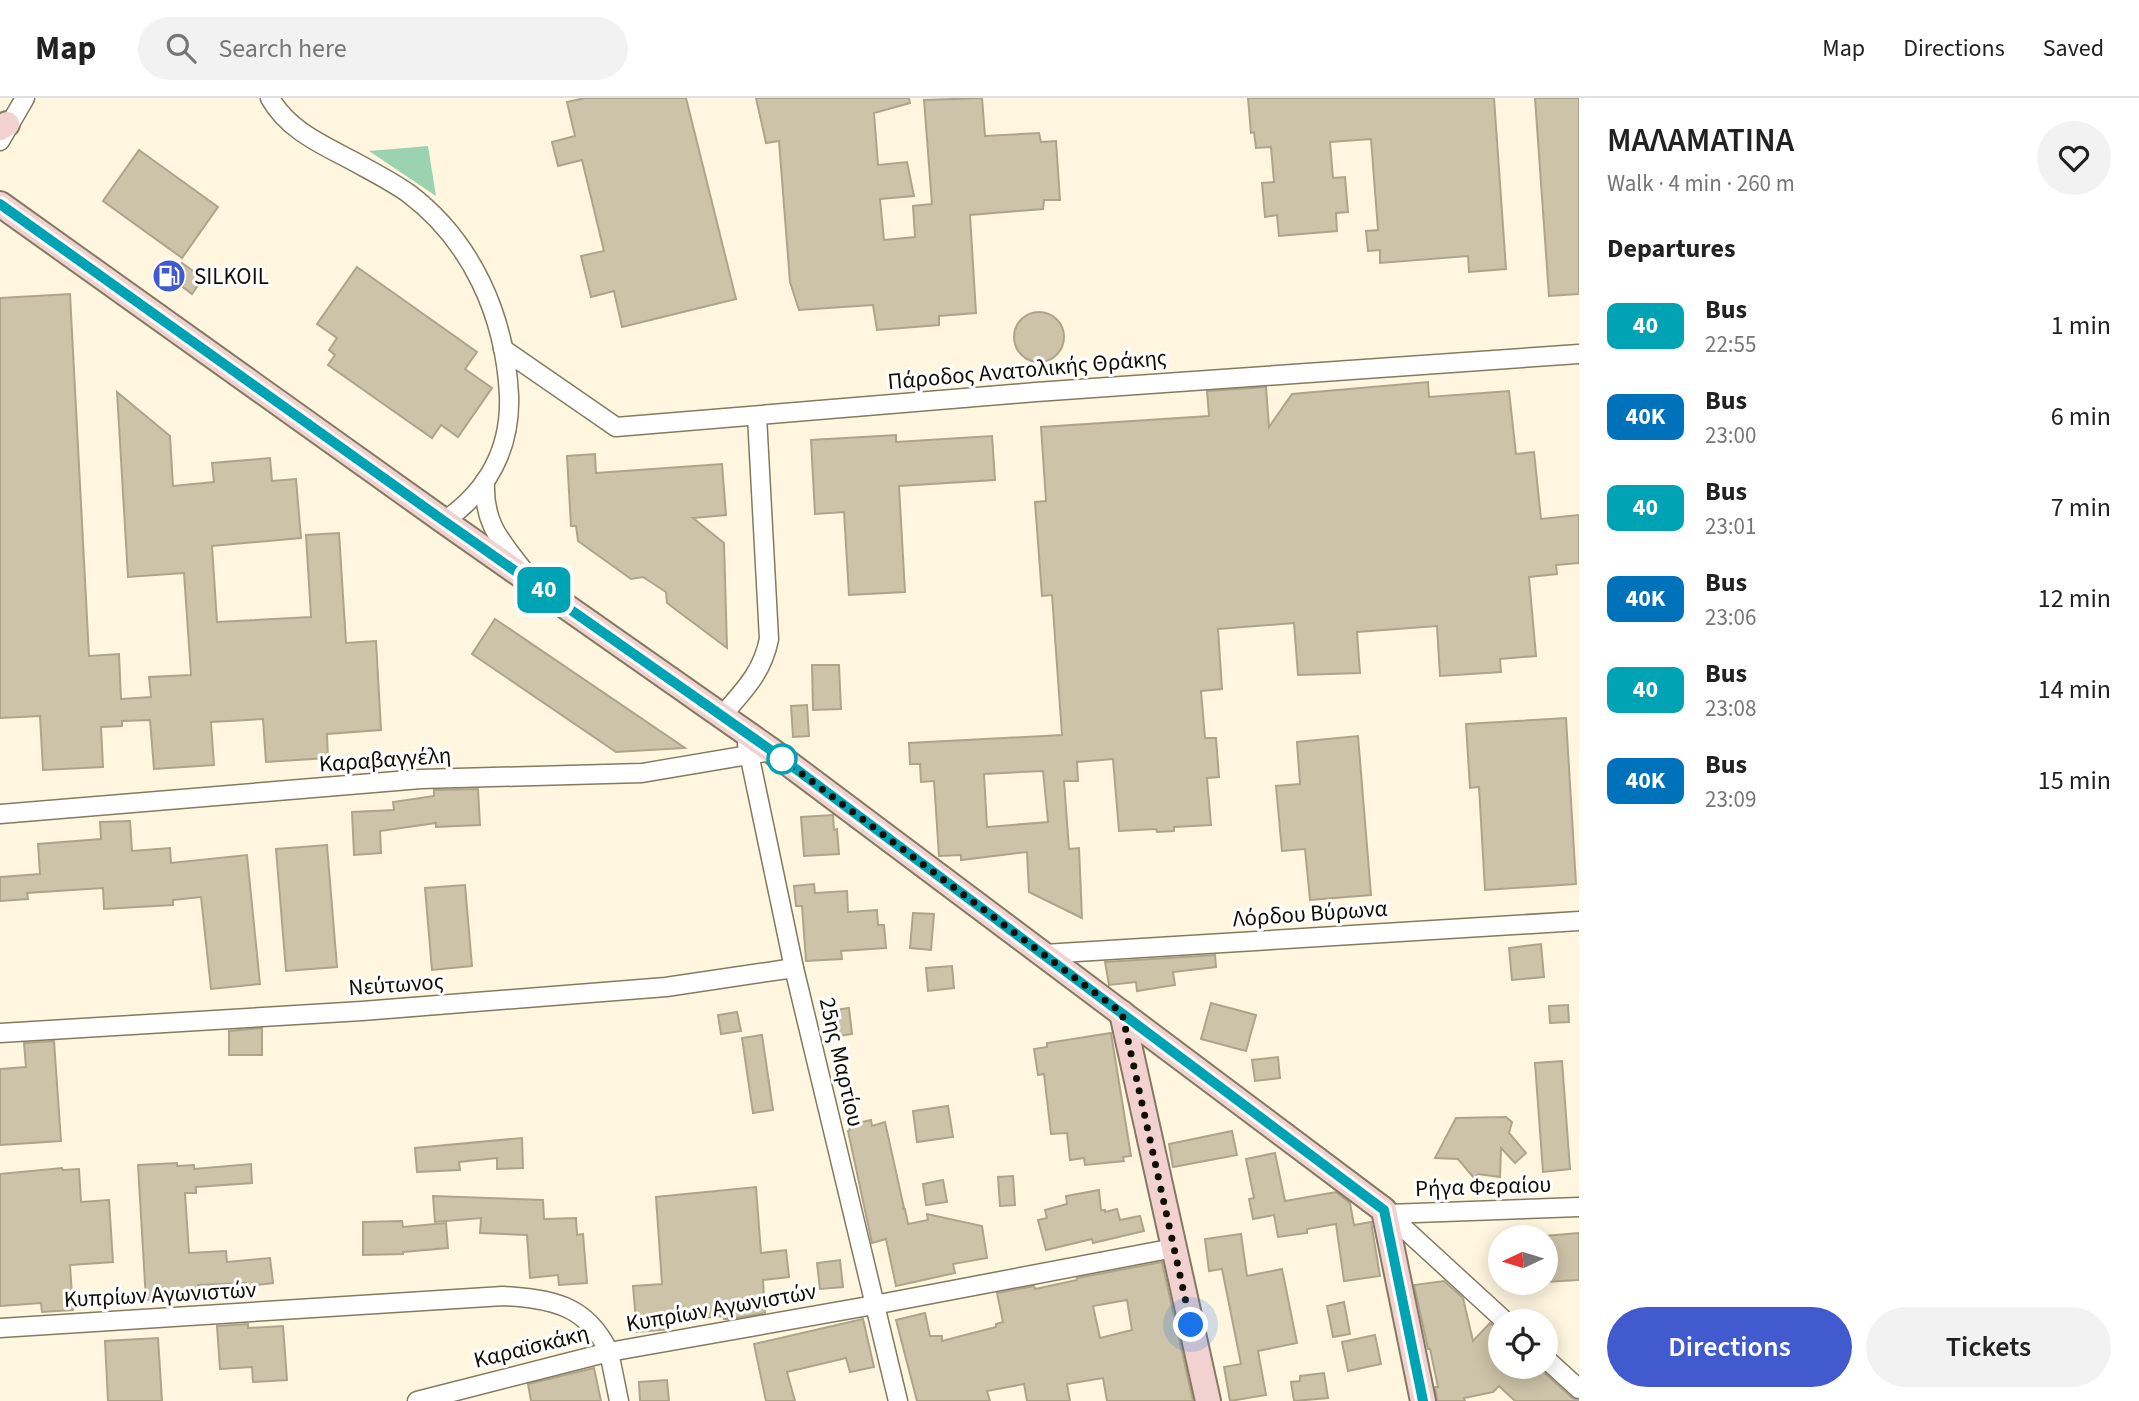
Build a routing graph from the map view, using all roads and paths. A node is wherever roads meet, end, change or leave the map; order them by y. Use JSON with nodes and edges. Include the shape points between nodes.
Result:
{"nodes":[{"id":1,"x":25,"y":98,"type":"edge"},
{"id":2,"x":264,"y":98,"type":"edge"},
{"id":3,"x":274,"y":106,"type":"edge"},
{"id":4,"x":2,"y":131,"type":"edge"},
{"id":5,"x":1,"y":203,"type":"edge"},
{"id":6,"x":503,"y":349,"type":"junction"},
{"id":7,"x":1579,"y":354,"type":"edge"},
{"id":8,"x":757,"y":416,"type":"junction"},
{"id":9,"x":485,"y":481,"type":"junction"},
{"id":10,"x":444,"y":521,"type":"junction"},
{"id":11,"x":531,"y":580,"type":"junction"},
{"id":12,"x":721,"y":717,"type":"junction"},
{"id":13,"x":755,"y":746,"type":"junction"},
{"id":14,"x":0,"y":814,"type":"edge"},
{"id":15,"x":1579,"y":921,"type":"edge"},
{"id":16,"x":1044,"y":954,"type":"junction"},
{"id":17,"x":794,"y":968,"type":"junction"},
{"id":18,"x":1122,"y":1013,"type":"junction"},
{"id":19,"x":0,"y":1033,"type":"edge"},
{"id":20,"x":1579,"y":1207,"type":"edge"},
{"id":21,"x":1386,"y":1212,"type":"junction"},
{"id":22,"x":1174,"y":1248,"type":"junction"},
{"id":23,"x":874,"y":1305,"type":"junction"},
{"id":24,"x":1492,"y":1309,"type":"edge"},
{"id":25,"x":0,"y":1328,"type":"edge"},
{"id":26,"x":609,"y":1352,"type":"junction"},
{"id":27,"x":1558,"y":1370,"type":"edge"},
{"id":28,"x":1579,"y":1389,"type":"edge"},
{"id":29,"x":417,"y":1401,"type":"edge"},
{"id":30,"x":619,"y":1401,"type":"edge"},
{"id":31,"x":898,"y":1401,"type":"edge"},
{"id":32,"x":1208,"y":1401,"type":"edge"},
{"id":33,"x":1423,"y":1401,"type":"edge"}],
"edges":[{"from":1,"to":4,"type":"street"},
{"from":2,"to":3,"type":"street"},
{"from":3,"to":6,"type":"street","via":[[308,138],[408,193],[455,236],[480,279]]},
{"from":5,"to":10,"type":"main road"},
{"from":6,"to":8,"type":"street","name":"Πάροδος Ανατολικής Θράκης","via":[[616,427]]},
{"from":6,"to":9,"type":"street","via":[[509,401],[506,438]]},
{"from":7,"to":8,"type":"street","name":"Πάροδος Ανατολικής Θράκης"},
{"from":8,"to":12,"type":"street","via":[[769,639],[756,676]]},
{"from":9,"to":10,"type":"street","via":[[471,500]]},
{"from":9,"to":11,"type":"street","via":[[486,513]]},
{"from":10,"to":11,"type":"main road"},
{"from":11,"to":12,"type":"main road"},
{"from":12,"to":13,"type":"main road"},
{"from":13,"to":14,"type":"street","name":"Καραβαγγέλη","via":[[642,773],[421,779]]},
{"from":13,"to":16,"type":"main road"},
{"from":13,"to":17,"type":"street","name":"25ης Μαρτίου"},
{"from":15,"to":16,"type":"street","name":"Λόρδου Βύρωνα"},
{"from":16,"to":18,"type":"main road"},
{"from":17,"to":19,"type":"street","name":"Νεύτωνος","via":[[638,989]]},
{"from":17,"to":23,"type":"street","name":"25ης Μαρτίου"},
{"from":18,"to":21,"type":"main road"},
{"from":18,"to":22,"type":"main road"},
{"from":20,"to":21,"type":"street","name":"Ρήγα Φεραίου"},
{"from":21,"to":24,"type":"street"},
{"from":21,"to":33,"type":"main road"},
{"from":22,"to":23,"type":"street","name":"Κυπρίων Αγωνιστών"},
{"from":22,"to":32,"type":"main road"},
{"from":23,"to":26,"type":"street","name":"Κυπρίων Αγωνιστών"},
{"from":23,"to":31,"type":"street","name":"25ης Μαρτίου"},
{"from":25,"to":26,"type":"street","name":"Κυπρίων Αγωνιστών","via":[[503,1296],[532,1298],[576,1311],[601,1334]]},
{"from":26,"to":29,"type":"street","name":"Καραϊσκάκη"},
{"from":26,"to":30,"type":"street","name":"Καραϊσκάκη"},
{"from":27,"to":28,"type":"street"}]}
